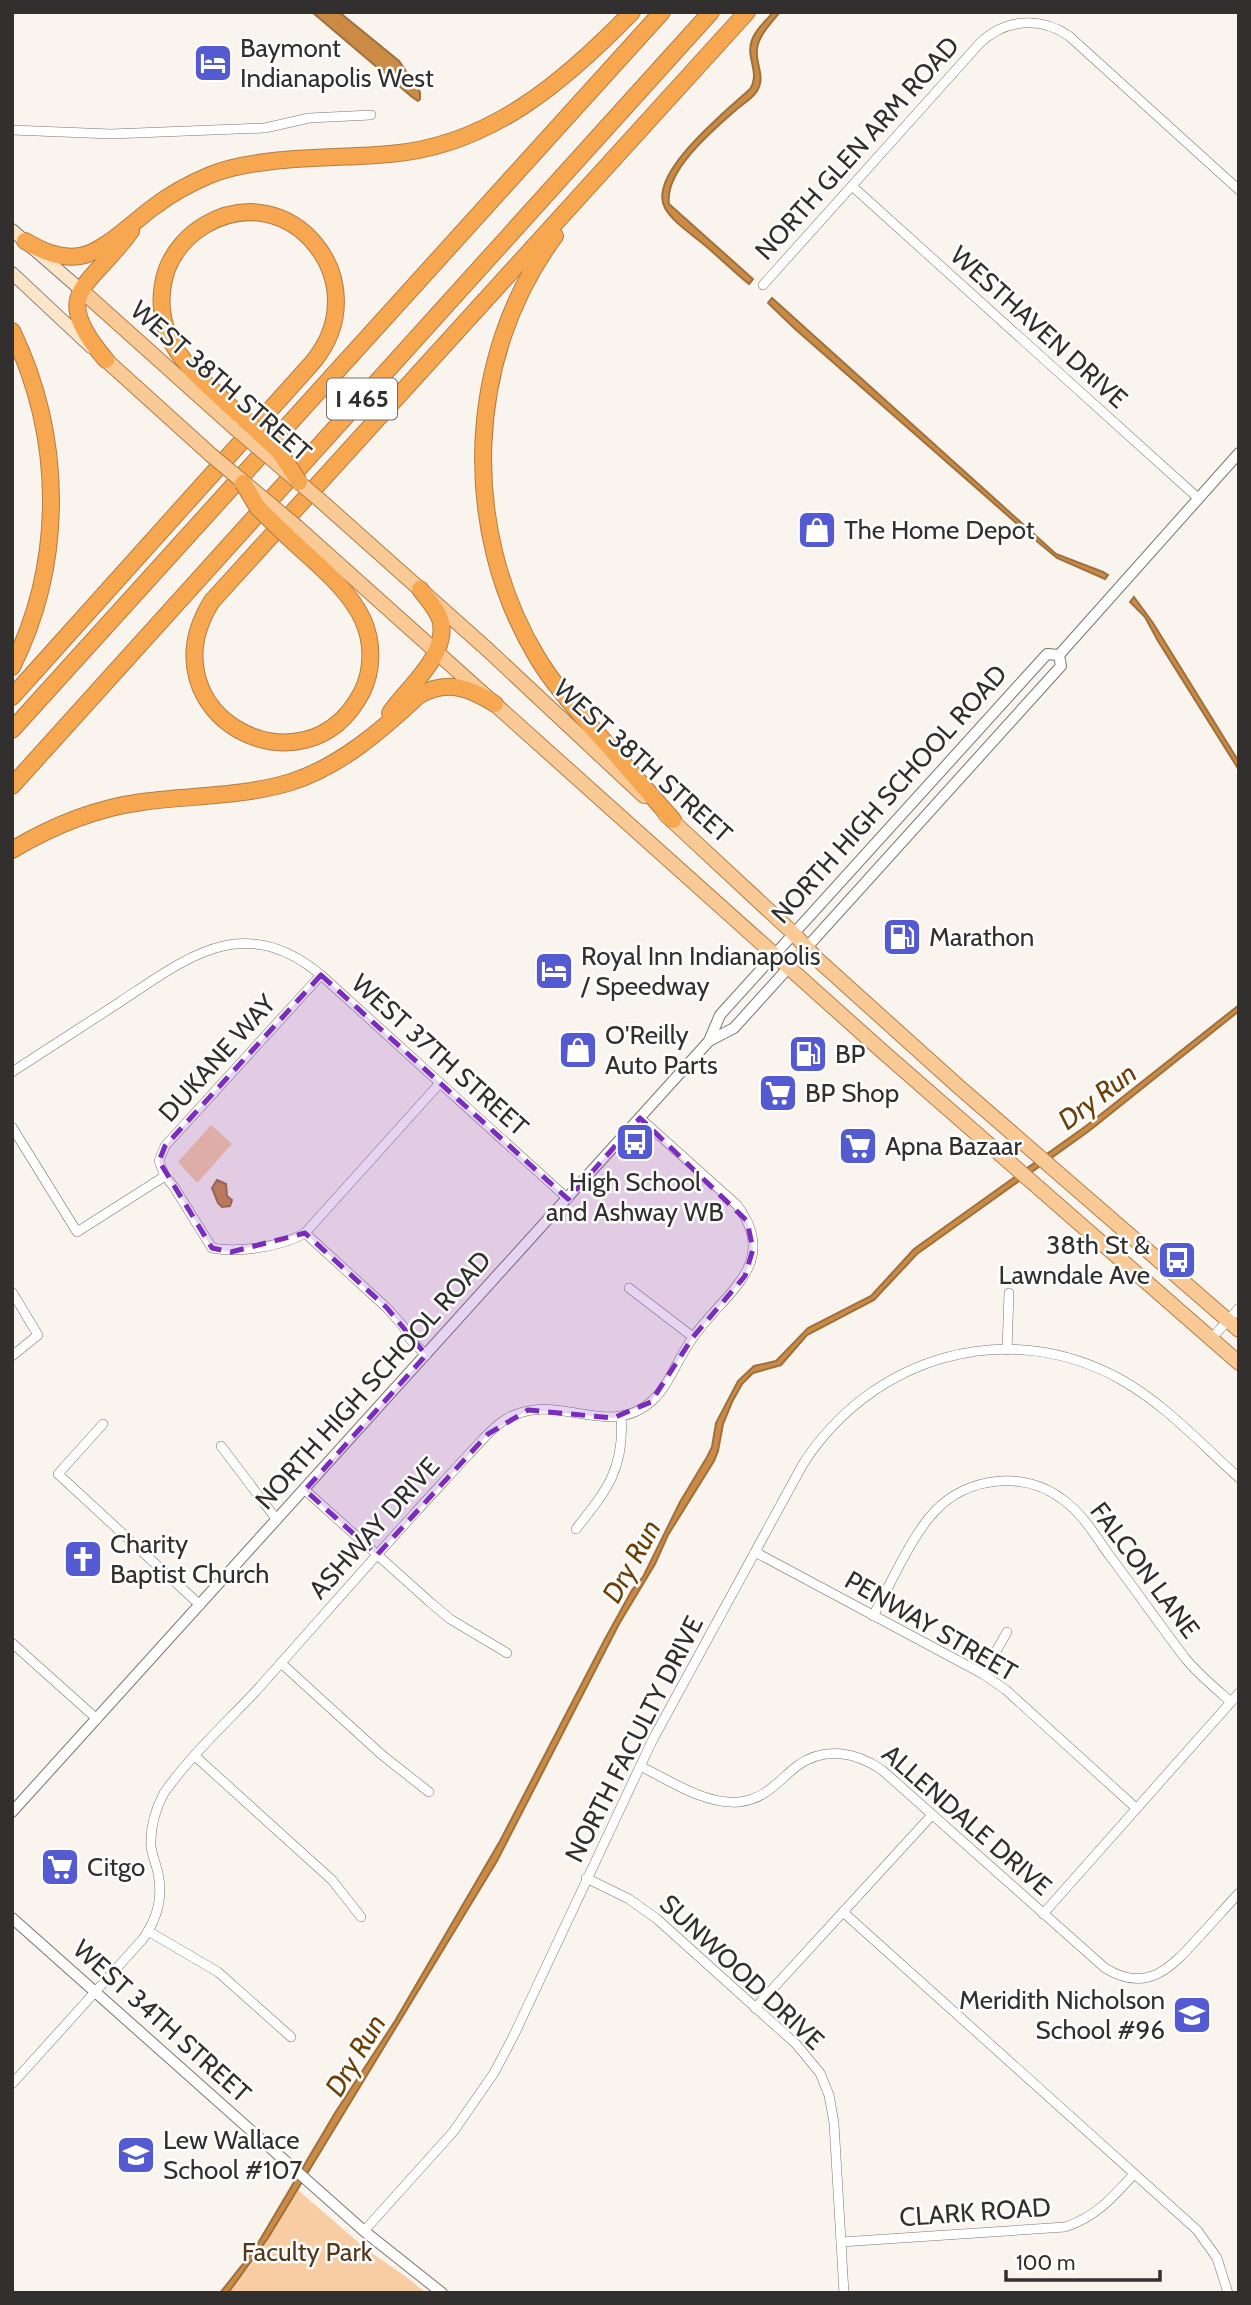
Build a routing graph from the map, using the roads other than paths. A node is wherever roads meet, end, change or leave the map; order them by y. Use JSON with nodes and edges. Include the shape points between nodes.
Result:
{"nodes":[{"id":1,"x":632,"y":12,"type":"edge"},
{"id":2,"x":662,"y":12,"type":"edge"},
{"id":3,"x":711,"y":12,"type":"edge"},
{"id":4,"x":747,"y":12,"type":"edge"},
{"id":5,"x":371,"y":115,"type":"dead end"},
{"id":6,"x":12,"y":130,"type":"edge"},
{"id":7,"x":601,"y":174,"type":"junction"},
{"id":8,"x":852,"y":186,"type":"junction"},
{"id":9,"x":1239,"y":190,"type":"edge"},
{"id":10,"x":140,"y":218,"type":"junction"},
{"id":11,"x":18,"y":236,"type":"edge"},
{"id":12,"x":12,"y":273,"type":"edge"},
{"id":13,"x":763,"y":285,"type":"dead end"},
{"id":14,"x":81,"y":290,"type":"junction"},
{"id":15,"x":12,"y":331,"type":"edge"},
{"id":16,"x":106,"y":360,"type":"junction"},
{"id":17,"x":239,"y":424,"type":"junction"},
{"id":18,"x":1239,"y":453,"type":"edge"},
{"id":19,"x":299,"y":482,"type":"joint"},
{"id":20,"x":243,"y":483,"type":"joint"},
{"id":21,"x":1198,"y":498,"type":"junction"},
{"id":22,"x":293,"y":532,"type":"junction"},
{"id":23,"x":420,"y":589,"type":"junction"},
{"id":24,"x":436,"y":651,"type":"junction"},
{"id":25,"x":1059,"y":655,"type":"junction"},
{"id":26,"x":12,"y":667,"type":"edge"},
{"id":27,"x":12,"y":697,"type":"edge"},
{"id":28,"x":495,"y":704,"type":"junction"},
{"id":29,"x":379,"y":729,"type":"junction"},
{"id":30,"x":12,"y":730,"type":"edge"},
{"id":31,"x":12,"y":786,"type":"edge"},
{"id":32,"x":673,"y":820,"type":"junction"},
{"id":33,"x":12,"y":850,"type":"edge"},
{"id":34,"x":793,"y":933,"type":"junction"},
{"id":35,"x":806,"y":948,"type":"junction"},
{"id":36,"x":774,"y":954,"type":"junction"},
{"id":37,"x":789,"y":967,"type":"junction"},
{"id":38,"x":321,"y":975,"type":"junction"},
{"id":39,"x":709,"y":1041,"type":"junction"},
{"id":40,"x":12,"y":1072,"type":"edge"},
{"id":41,"x":440,"y":1083,"type":"junction"},
{"id":42,"x":640,"y":1118,"type":"junction"},
{"id":43,"x":12,"y":1127,"type":"edge"},
{"id":44,"x":164,"y":1175,"type":"junction"},
{"id":45,"x":568,"y":1199,"type":"junction"},
{"id":46,"x":305,"y":1233,"type":"junction"},
{"id":47,"x":629,"y":1288,"type":"dead end"},
{"id":48,"x":12,"y":1292,"type":"edge"},
{"id":49,"x":1009,"y":1293,"type":"dead end"},
{"id":50,"x":1239,"y":1308,"type":"edge"},
{"id":51,"x":1233,"y":1325,"type":"edge"},
{"id":52,"x":693,"y":1337,"type":"junction"},
{"id":53,"x":1211,"y":1339,"type":"junction"},
{"id":54,"x":1007,"y":1350,"type":"junction"},
{"id":55,"x":426,"y":1355,"type":"junction"},
{"id":56,"x":12,"y":1356,"type":"edge"},
{"id":57,"x":1239,"y":1363,"type":"edge"},
{"id":58,"x":621,"y":1416,"type":"junction"},
{"id":59,"x":103,"y":1424,"type":"dead end"},
{"id":60,"x":221,"y":1446,"type":"dead end"},
{"id":61,"x":1239,"y":1478,"type":"edge"},
{"id":62,"x":305,"y":1490,"type":"junction"},
{"id":63,"x":277,"y":1520,"type":"junction"},
{"id":64,"x":576,"y":1529,"type":"dead end"},
{"id":65,"x":755,"y":1552,"type":"junction"},
{"id":66,"x":377,"y":1555,"type":"junction"},
{"id":67,"x":200,"y":1605,"type":"junction"},
{"id":68,"x":873,"y":1616,"type":"junction"},
{"id":69,"x":1006,"y":1632,"type":"dead end"},
{"id":70,"x":12,"y":1643,"type":"edge"},
{"id":71,"x":507,"y":1653,"type":"dead end"},
{"id":72,"x":281,"y":1663,"type":"junction"},
{"id":73,"x":983,"y":1674,"type":"junction"},
{"id":74,"x":1239,"y":1693,"type":"edge"},
{"id":75,"x":1231,"y":1702,"type":"junction"},
{"id":76,"x":97,"y":1719,"type":"junction"},
{"id":77,"x":196,"y":1756,"type":"junction"},
{"id":78,"x":640,"y":1766,"type":"junction"},
{"id":79,"x":429,"y":1792,"type":"dead end"},
{"id":80,"x":1136,"y":1808,"type":"junction"},
{"id":81,"x":12,"y":1812,"type":"edge"},
{"id":82,"x":932,"y":1815,"type":"junction"},
{"id":83,"x":586,"y":1878,"type":"junction"},
{"id":84,"x":1239,"y":1893,"type":"edge"},
{"id":85,"x":844,"y":1912,"type":"junction"},
{"id":86,"x":1043,"y":1914,"type":"junction"},
{"id":87,"x":361,"y":1916,"type":"dead end"},
{"id":88,"x":12,"y":1918,"type":"edge"},
{"id":89,"x":148,"y":1931,"type":"junction"},
{"id":90,"x":96,"y":1992,"type":"junction"},
{"id":91,"x":755,"y":2008,"type":"junction"},
{"id":92,"x":291,"y":2037,"type":"dead end"},
{"id":93,"x":12,"y":2084,"type":"edge"},
{"id":94,"x":1134,"y":2174,"type":"junction"},
{"id":95,"x":364,"y":2231,"type":"junction"},
{"id":96,"x":841,"y":2242,"type":"junction"},
{"id":97,"x":442,"y":2293,"type":"edge"},
{"id":98,"x":844,"y":2293,"type":"edge"},
{"id":99,"x":1228,"y":2293,"type":"edge"}],
"edges":[{"from":1,"to":10,"type":"highway","via":[[550,89],[461,138],[391,154],[274,162],[223,171],[167,198]]},
{"from":2,"to":30,"type":"highway","number":"I 465"},
{"from":3,"to":31,"type":"highway","number":"I 465"},
{"from":4,"to":7,"type":"highway"},
{"from":5,"to":6,"type":"street","via":[[309,118],[265,128],[111,134]]},
{"from":7,"to":22,"type":"highway","via":[[223,588],[204,615],[194,658],[203,692],[231,726],[272,742],[306,739],[337,723],[359,696],[370,663],[367,629],[355,605]]},
{"from":7,"to":32,"type":"highway","via":[[539,261],[501,341],[482,443],[485,504],[499,572],[538,658],[570,702]]},
{"from":8,"to":9,"type":"street","name":"NORTH GLEN ARM ROAD","via":[[984,40],[1021,22],[1044,24],[1069,36]]},
{"from":8,"to":13,"type":"street","name":"NORTH GLEN ARM ROAD"},
{"from":8,"to":21,"type":"street","name":"WESTHAVEN DRIVE"},
{"from":10,"to":11,"type":"highway","via":[[101,248],[79,256],[53,255]]},
{"from":10,"to":14,"type":"highway"},
{"from":11,"to":14,"type":"main road","name":"WEST 38TH STREET"},
{"from":12,"to":16,"type":"main road"},
{"from":14,"to":16,"type":"highway","via":[[76,303],[78,317]]},
{"from":14,"to":17,"type":"main road","name":"WEST 38TH STREET"},
{"from":15,"to":26,"type":"highway","via":[[40,404],[52,505],[43,581]]},
{"from":16,"to":20,"type":"main road","bridge":true},
{"from":17,"to":19,"type":"highway","bridge":true,"via":[[278,451]]},
{"from":17,"to":27,"type":"highway","via":[[178,353],[164,326],[161,299],[169,265],[189,237],[219,219],[253,214],[294,226],[325,257],[337,298],[328,341]]},
{"from":18,"to":21,"type":"street","name":"NORTH HIGH SCHOOL ROAD"},
{"from":19,"to":23,"type":"main road","name":"WEST 38TH STREET","bridge":true},
{"from":20,"to":22,"type":"highway","bridge":true,"via":[[258,509]]},
{"from":21,"to":25,"type":"street","name":"NORTH HIGH SCHOOL ROAD"},
{"from":22,"to":24,"type":"main road"},
{"from":23,"to":24,"type":"highway","via":[[441,621]]},
{"from":23,"to":32,"type":"main road","name":"WEST 38TH STREET"},
{"from":24,"to":28,"type":"main road"},
{"from":24,"to":29,"type":"highway"},
{"from":25,"to":34,"type":"street","name":"NORTH HIGH SCHOOL ROAD","via":[[1047,654]]},
{"from":25,"to":35,"type":"street","name":"NORTH HIGH SCHOOL ROAD","via":[[1061,666]]},
{"from":28,"to":29,"type":"highway","via":[[461,687],[431,690]]},
{"from":28,"to":36,"type":"main road"},
{"from":29,"to":33,"type":"highway","via":[[334,762],[290,782],[245,793],[109,808]]},
{"from":32,"to":34,"type":"main road","name":"WEST 38TH STREET"},
{"from":34,"to":35,"type":"main road","name":"WEST 38TH STREET"},
{"from":34,"to":36,"type":"street","name":"NORTH HIGH SCHOOL ROAD"},
{"from":35,"to":37,"type":"street","name":"NORTH HIGH SCHOOL ROAD"},
{"from":35,"to":51,"type":"main road","name":"WEST 38TH STREET"},
{"from":36,"to":37,"type":"main road"},
{"from":36,"to":39,"type":"street","name":"NORTH HIGH SCHOOL ROAD","via":[[720,1015]]},
{"from":37,"to":39,"type":"street","name":"NORTH HIGH SCHOOL ROAD","via":[[734,1028]]},
{"from":37,"to":53,"type":"main road"},
{"from":38,"to":40,"type":"street","name":"WEST 37TH STREET","via":[[301,960],[257,944],[217,947],[193,955]]},
{"from":38,"to":41,"type":"street","name":"WEST 37TH STREET"},
{"from":38,"to":44,"type":"street","name":"DUKANE WAY","via":[[165,1146],[159,1161]]},
{"from":39,"to":42,"type":"street","name":"NORTH HIGH SCHOOL ROAD"},
{"from":41,"to":45,"type":"street","name":"WEST 37TH STREET"},
{"from":41,"to":46,"type":"street"},
{"from":42,"to":45,"type":"street","name":"NORTH HIGH SCHOOL ROAD"},
{"from":42,"to":52,"type":"street","name":"ASHWAY DRIVE","via":[[737,1205],[752,1235],[752,1258],[745,1276]]},
{"from":43,"to":44,"type":"street","via":[[76,1232]]},
{"from":44,"to":46,"type":"street","via":[[212,1248],[231,1252]]},
{"from":45,"to":55,"type":"street","name":"NORTH HIGH SCHOOL ROAD"},
{"from":46,"to":55,"type":"street","via":[[387,1308]]},
{"from":47,"to":52,"type":"street"},
{"from":48,"to":56,"type":"street","via":[[38,1335]]},
{"from":49,"to":54,"type":"street"},
{"from":50,"to":51,"type":"street"},
{"from":51,"to":53,"type":"street"},
{"from":52,"to":58,"type":"street","name":"ASHWAY DRIVE","via":[[657,1395],[639,1410]]},
{"from":53,"to":57,"type":"main road"},
{"from":54,"to":61,"type":"street","name":"NORTH FACULTY DRIVE","via":[[1078,1361],[1121,1380],[1157,1404]]},
{"from":54,"to":65,"type":"street","name":"NORTH FACULTY DRIVE","via":[[974,1351],[937,1360],[890,1380],[855,1404],[811,1452]]},
{"from":55,"to":62,"type":"street","name":"NORTH HIGH SCHOOL ROAD"},
{"from":58,"to":64,"type":"street","via":[[617,1468]]},
{"from":58,"to":66,"type":"street","name":"ASHWAY DRIVE","via":[[603,1418],[547,1408],[510,1417],[488,1434]]},
{"from":59,"to":67,"type":"street","via":[[58,1474]]},
{"from":60,"to":63,"type":"street"},
{"from":62,"to":63,"type":"street","name":"NORTH HIGH SCHOOL ROAD"},
{"from":62,"to":66,"type":"street"},
{"from":63,"to":67,"type":"street","name":"NORTH HIGH SCHOOL ROAD"},
{"from":65,"to":68,"type":"street","name":"PENWAY STREET"},
{"from":65,"to":78,"type":"street","name":"NORTH FACULTY DRIVE"},
{"from":66,"to":71,"type":"street","via":[[450,1619]]},
{"from":66,"to":72,"type":"street","name":"ASHWAY DRIVE"},
{"from":67,"to":76,"type":"street","name":"NORTH HIGH SCHOOL ROAD"},
{"from":68,"to":73,"type":"street","name":"PENWAY STREET"},
{"from":68,"to":75,"type":"street","name":"FALCON LANE","via":[[920,1531],[942,1504],[979,1484],[1022,1482],[1058,1496],[1080,1516],[1185,1658]]},
{"from":69,"to":73,"type":"street"},
{"from":70,"to":76,"type":"street"},
{"from":72,"to":77,"type":"street","name":"ASHWAY DRIVE"},
{"from":72,"to":79,"type":"street"},
{"from":73,"to":80,"type":"street","name":"PENWAY STREET"},
{"from":74,"to":75,"type":"street"},
{"from":75,"to":80,"type":"street"},
{"from":76,"to":81,"type":"street","name":"NORTH HIGH SCHOOL ROAD"},
{"from":77,"to":87,"type":"street","via":[[332,1880]]},
{"from":77,"to":89,"type":"street","name":"ASHWAY DRIVE","via":[[167,1789],[154,1815],[151,1848],[160,1895]]},
{"from":78,"to":82,"type":"street","name":"ALLENDALE DRIVE","via":[[711,1799],[739,1802],[765,1794],[806,1760],[843,1753],[881,1770]]},
{"from":78,"to":83,"type":"street","name":"NORTH FACULTY DRIVE"},
{"from":80,"to":86,"type":"street"},
{"from":82,"to":85,"type":"street"},
{"from":82,"to":86,"type":"street","name":"ALLENDALE DRIVE"},
{"from":83,"to":91,"type":"street","name":"SUNWOOD DRIVE","via":[[646,1910]]},
{"from":83,"to":95,"type":"street","name":"NORTH FACULTY DRIVE","via":[[486,2086],[453,2132]]},
{"from":84,"to":86,"type":"street","name":"ALLENDALE DRIVE","via":[[1168,1969],[1141,1978],[1105,1968]]},
{"from":85,"to":91,"type":"street"},
{"from":85,"to":94,"type":"street"},
{"from":88,"to":90,"type":"street","name":"WEST 34TH STREET"},
{"from":89,"to":90,"type":"street","name":"ASHWAY DRIVE"},
{"from":89,"to":92,"type":"street","via":[[218,1972]]},
{"from":90,"to":93,"type":"street","name":"ASHWAY DRIVE"},
{"from":90,"to":95,"type":"street","name":"WEST 34TH STREET"},
{"from":91,"to":96,"type":"street","name":"SUNWOOD DRIVE","via":[[806,2054],[829,2095]]},
{"from":94,"to":96,"type":"street","name":"CLARK ROAD","via":[[1100,2209],[1065,2227]]},
{"from":94,"to":99,"type":"street","via":[[1203,2237],[1217,2258]]},
{"from":95,"to":97,"type":"street","name":"WEST 34TH STREET"},
{"from":96,"to":98,"type":"street","name":"SUNWOOD DRIVE"}]}
